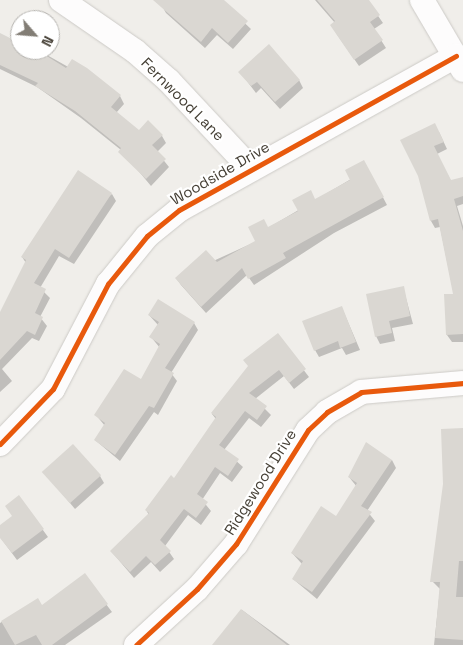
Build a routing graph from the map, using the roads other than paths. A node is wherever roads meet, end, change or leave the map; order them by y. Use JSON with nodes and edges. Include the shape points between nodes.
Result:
{"nodes":[{"id":1,"x":61,"y":0,"type":"edge"},
{"id":2,"x":422,"y":0,"type":"edge"},
{"id":3,"x":460,"y":63,"type":"edge"},
{"id":4,"x":251,"y":169,"type":"junction"},
{"id":5,"x":463,"y":383,"type":"edge"},
{"id":6,"x":0,"y":444,"type":"edge"},
{"id":7,"x":138,"y":644,"type":"edge"}],
"edges":[{"from":1,"to":4,"type":"street","name":"Fernwood Lane","via":[[120,40],[169,81]]},
{"from":2,"to":3,"type":"street"},
{"from":3,"to":4,"type":"street","name":"Woodside Drive"},
{"from":4,"to":6,"type":"street","name":"Woodside Drive","via":[[179,210],[139,244],[108,284],[53,389]]},
{"from":5,"to":7,"type":"street","name":"Ridgewood Drive","via":[[361,392],[327,412],[308,430],[236,544],[198,589]]}]}
